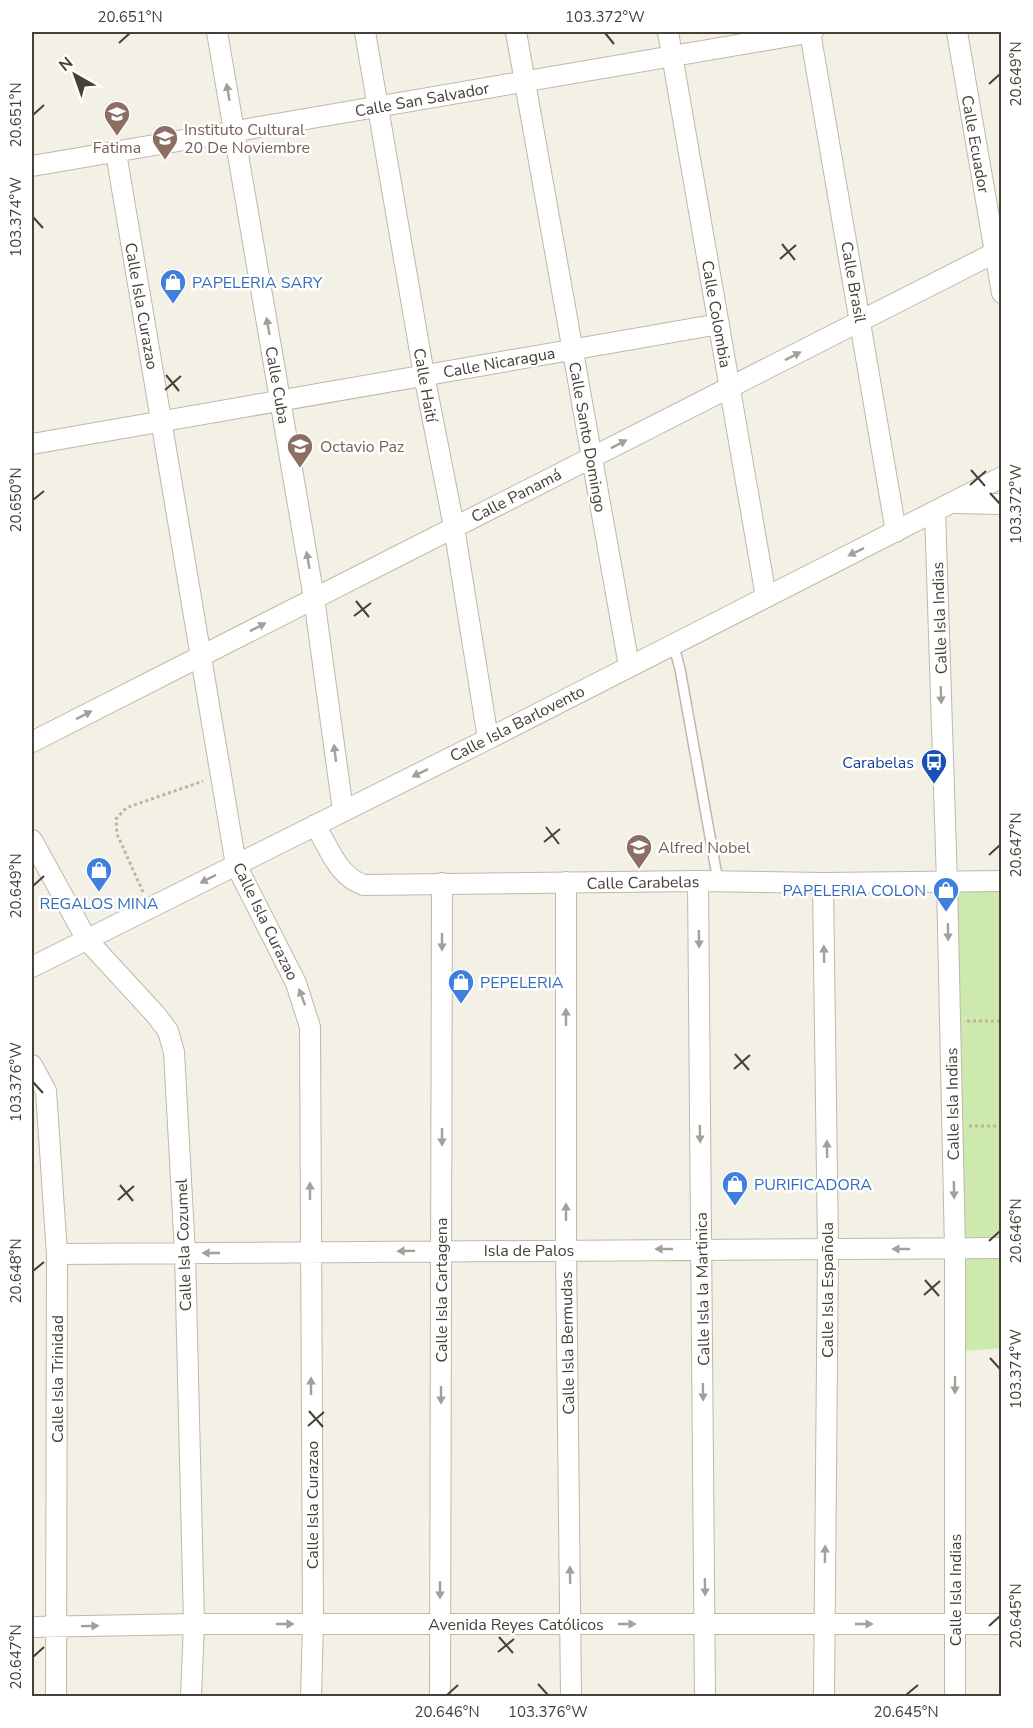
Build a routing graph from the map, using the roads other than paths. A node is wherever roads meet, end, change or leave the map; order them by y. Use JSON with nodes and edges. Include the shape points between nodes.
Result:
{"nodes":[{"id":1,"x":217,"y":32,"type":"edge"},
{"id":2,"x":365,"y":32,"type":"edge"},
{"id":3,"x":516,"y":32,"type":"edge"},
{"id":4,"x":668,"y":32,"type":"edge"},
{"id":5,"x":811,"y":32,"type":"edge"},
{"id":6,"x":957,"y":32,"type":"edge"},
{"id":7,"x":672,"y":56,"type":"junction"},
{"id":8,"x":525,"y":81,"type":"junction"},
{"id":9,"x":379,"y":106,"type":"junction"},
{"id":10,"x":235,"y":131,"type":"junction"},
{"id":11,"x":116,"y":153,"type":"junction"},
{"id":12,"x":32,"y":166,"type":"edge"},
{"id":13,"x":998,"y":251,"type":"edge"},
{"id":14,"x":1002,"y":293,"type":"edge"},
{"id":15,"x":861,"y":321,"type":"junction"},
{"id":16,"x":719,"y":324,"type":"junction"},
{"id":17,"x":573,"y":350,"type":"junction"},
{"id":18,"x":424,"y":375,"type":"junction"},
{"id":19,"x":730,"y":388,"type":"junction"},
{"id":20,"x":280,"y":400,"type":"junction"},
{"id":21,"x":161,"y":421,"type":"junction"},
{"id":22,"x":32,"y":444,"type":"edge"},
{"id":23,"x":592,"y":457,"type":"junction"},
{"id":24,"x":1002,"y":477,"type":"edge"},
{"id":25,"x":1002,"y":504,"type":"edge"},
{"id":26,"x":944,"y":507,"type":"junction"},
{"id":27,"x":454,"y":527,"type":"junction"},
{"id":28,"x":897,"y":532,"type":"junction"},
{"id":29,"x":766,"y":597,"type":"junction"},
{"id":30,"x":314,"y":598,"type":"junction"},
{"id":31,"x":673,"y":643,"type":"junction"},
{"id":32,"x":201,"y":656,"type":"junction"},
{"id":33,"x":628,"y":666,"type":"junction"},
{"id":34,"x":488,"y":739,"type":"junction"},
{"id":35,"x":32,"y":742,"type":"edge"},
{"id":36,"x":343,"y":811,"type":"junction"},
{"id":37,"x":315,"y":825,"type":"junction"},
{"id":38,"x":32,"y":840,"type":"edge"},
{"id":39,"x":236,"y":865,"type":"junction"},
{"id":40,"x":1002,"y":880,"type":"edge"},
{"id":41,"x":708,"y":881,"type":"junction"},
{"id":42,"x":566,"y":882,"type":"junction"},
{"id":43,"x":947,"y":882,"type":"junction"},
{"id":44,"x":442,"y":883,"type":"junction"},
{"id":45,"x":823,"y":883,"type":"junction"},
{"id":46,"x":87,"y":940,"type":"junction"},
{"id":47,"x":32,"y":967,"type":"edge"},
{"id":48,"x":32,"y":1065,"type":"edge"},
{"id":49,"x":955,"y":1248,"type":"junction"},
{"id":50,"x":1002,"y":1248,"type":"edge"},
{"id":51,"x":702,"y":1249,"type":"junction"},
{"id":52,"x":828,"y":1249,"type":"junction"},
{"id":53,"x":442,"y":1250,"type":"junction"},
{"id":54,"x":566,"y":1250,"type":"junction"},
{"id":55,"x":310,"y":1252,"type":"junction"},
{"id":56,"x":185,"y":1253,"type":"junction"},
{"id":57,"x":57,"y":1254,"type":"junction"},
{"id":58,"x":440,"y":1623,"type":"junction"},
{"id":59,"x":194,"y":1624,"type":"junction"},
{"id":60,"x":313,"y":1624,"type":"junction"},
{"id":61,"x":570,"y":1624,"type":"junction"},
{"id":62,"x":706,"y":1624,"type":"junction"},
{"id":63,"x":824,"y":1624,"type":"junction"},
{"id":64,"x":955,"y":1624,"type":"junction"},
{"id":65,"x":1002,"y":1624,"type":"edge"},
{"id":66,"x":32,"y":1627,"type":"edge"},
{"id":67,"x":58,"y":1627,"type":"junction"},
{"id":68,"x":56,"y":1696,"type":"edge"},
{"id":69,"x":191,"y":1696,"type":"edge"},
{"id":70,"x":312,"y":1696,"type":"edge"},
{"id":71,"x":440,"y":1696,"type":"edge"},
{"id":72,"x":571,"y":1696,"type":"edge"},
{"id":73,"x":705,"y":1696,"type":"edge"},
{"id":74,"x":824,"y":1696,"type":"edge"},
{"id":75,"x":955,"y":1696,"type":"edge"}],
"edges":[{"from":10,"to":1,"type":"street","name":"Calle Cuba","one_way":true},
{"from":2,"to":9,"type":"street","name":"Calle Haití"},
{"from":3,"to":8,"type":"street","name":"Calle Santo Domingo"},
{"from":4,"to":7,"type":"street","name":"Calle Colombia"},
{"from":5,"to":7,"type":"street","name":"Calle San Salvador"},
{"from":5,"to":15,"type":"street","name":"Calle Brasil"},
{"from":6,"to":13,"type":"street","name":"Calle Ecuador"},
{"from":7,"to":8,"type":"street","name":"Calle San Salvador"},
{"from":7,"to":16,"type":"street","name":"Calle Colombia"},
{"from":8,"to":9,"type":"street","name":"Calle San Salvador"},
{"from":8,"to":17,"type":"street","name":"Calle Santo Domingo"},
{"from":9,"to":10,"type":"street","name":"Calle San Salvador"},
{"from":9,"to":18,"type":"street","name":"Calle Haití"},
{"from":10,"to":11,"type":"street","name":"Calle San Salvador"},
{"from":20,"to":10,"type":"street","name":"Calle Cuba","one_way":true},
{"from":11,"to":12,"type":"street","name":"Calle San Salvador"},
{"from":11,"to":21,"type":"street","name":"Calle Isla Curazao"},
{"from":13,"to":14,"type":"street","name":"Calle Ecuador"},
{"from":13,"to":15,"type":"street","name":"Calle Panamá"},
{"from":19,"to":15,"type":"street","name":"Calle Panamá","one_way":true},
{"from":15,"to":28,"type":"street","name":"Calle Brasil"},
{"from":16,"to":17,"type":"street","name":"Calle Nicaragua"},
{"from":16,"to":19,"type":"street","name":"Calle Colombia"},
{"from":17,"to":18,"type":"street","name":"Calle Nicaragua"},
{"from":17,"to":23,"type":"street","name":"Calle Santo Domingo"},
{"from":18,"to":20,"type":"street","name":"Calle Nicaragua"},
{"from":18,"to":27,"type":"street","name":"Calle Haití"},
{"from":23,"to":19,"type":"street","name":"Calle Panamá","one_way":true},
{"from":19,"to":29,"type":"street","name":"Calle Colombia"},
{"from":20,"to":21,"type":"street","name":"Calle Nicaragua"},
{"from":30,"to":20,"type":"street","name":"Calle Cuba","one_way":true},
{"from":21,"to":22,"type":"street","name":"Calle Nicaragua"},
{"from":21,"to":32,"type":"street","name":"Calle Isla Curazao"},
{"from":23,"to":27,"type":"street","name":"Calle Panamá"},
{"from":23,"to":33,"type":"street","name":"Calle Santo Domingo"},
{"from":24,"to":26,"type":"street","name":"Calle Isla Barlovento"},
{"from":25,"to":26,"type":"street"},
{"from":26,"to":28,"type":"street","name":"Calle Isla Barlovento"},
{"from":26,"to":43,"type":"street","name":"Calle Isla Indias","one_way":true},
{"from":27,"to":30,"type":"street","name":"Calle Panamá"},
{"from":27,"to":34,"type":"street","name":"Calle Haití"},
{"from":28,"to":29,"type":"street","name":"Calle Isla Barlovento","one_way":true},
{"from":29,"to":31,"type":"street","name":"Calle Isla Barlovento"},
{"from":32,"to":30,"type":"street","name":"Calle Panamá","one_way":true},
{"from":36,"to":30,"type":"street","name":"Calle Cuba","one_way":true},
{"from":31,"to":33,"type":"street","name":"Calle Isla Barlovento"},
{"from":31,"to":41,"type":"lane","via":[[680,669]]},
{"from":35,"to":32,"type":"street","name":"Calle Panamá","one_way":true},
{"from":32,"to":39,"type":"street","name":"Calle Isla Curazao"},
{"from":33,"to":34,"type":"street","name":"Calle Isla Barlovento"},
{"from":34,"to":36,"type":"street","name":"Calle Isla Barlovento","one_way":true},
{"from":36,"to":37,"type":"street","name":"Calle Isla Barlovento"},
{"from":37,"to":39,"type":"street","name":"Calle Isla Barlovento"},
{"from":37,"to":44,"type":"street","name":"Calle Carabelas","via":[[340,869],[352,880],[364,885]]},
{"from":38,"to":46,"type":"street","name":"Calle Isla Cozumel"},
{"from":39,"to":46,"type":"street","name":"Calle Isla Barlovento","one_way":true},
{"from":55,"to":39,"type":"street","name":"Calle Isla Curazao","one_way":true,"via":[[310,1027],[297,983]]},
{"from":40,"to":43,"type":"street","name":"Calle Carabelas"},
{"from":41,"to":42,"type":"street","name":"Calle Carabelas"},
{"from":41,"to":45,"type":"street","name":"Calle Carabelas"},
{"from":41,"to":51,"type":"street","name":"Calle Isla la Martinica","one_way":true},
{"from":42,"to":44,"type":"street","name":"Calle Carabelas"},
{"from":54,"to":42,"type":"street","name":"Calle Isla Bermudas","one_way":true},
{"from":43,"to":45,"type":"street","name":"Calle Carabelas"},
{"from":43,"to":49,"type":"street","name":"Calle Isla Indias","one_way":true},
{"from":44,"to":53,"type":"street","name":"Calle Isla Cartagena","one_way":true},
{"from":52,"to":45,"type":"street","name":"Calle Isla Española","one_way":true},
{"from":46,"to":47,"type":"street","name":"Calle Isla Barlovento"},
{"from":46,"to":56,"type":"street","name":"Calle Isla Cozumel","via":[[168,1031],[174,1052]]},
{"from":48,"to":57,"type":"street","name":"Calle Isla Trinidad","via":[[46,1091]]},
{"from":49,"to":50,"type":"street","name":"Isla de Palos"},
{"from":49,"to":52,"type":"street","name":"Isla de Palos","one_way":true},
{"from":49,"to":64,"type":"street","name":"Calle Isla Indias","one_way":true},
{"from":51,"to":52,"type":"street","name":"Isla de Palos"},
{"from":51,"to":54,"type":"street","name":"Isla de Palos","one_way":true},
{"from":51,"to":62,"type":"street","name":"Calle Isla la Martinica","one_way":true},
{"from":63,"to":52,"type":"street","name":"Calle Isla Española","one_way":true},
{"from":53,"to":54,"type":"street","name":"Isla de Palos"},
{"from":53,"to":55,"type":"street","name":"Isla de Palos","one_way":true},
{"from":53,"to":58,"type":"street","name":"Calle Isla Cartagena","one_way":true},
{"from":61,"to":54,"type":"street","name":"Calle Isla Bermudas","one_way":true},
{"from":55,"to":56,"type":"street","name":"Isla de Palos","one_way":true},
{"from":60,"to":55,"type":"street","name":"Calle Isla Curazao","one_way":true},
{"from":56,"to":57,"type":"street","name":"Isla de Palos"},
{"from":56,"to":59,"type":"street","name":"Calle Isla Cozumel"},
{"from":57,"to":67,"type":"street","name":"Calle Isla Trinidad"},
{"from":58,"to":60,"type":"street","name":"Avenida Reyes Católicos"},
{"from":58,"to":61,"type":"street","name":"Avenida Reyes Católicos"},
{"from":58,"to":71,"type":"street","name":"Calle Isla Cartagena"},
{"from":59,"to":60,"type":"street","name":"Avenida Reyes Católicos","one_way":true},
{"from":67,"to":59,"type":"street","name":"Avenida Reyes Católicos","one_way":true},
{"from":59,"to":69,"type":"street","name":"Calle Isla Cozumel"},
{"from":60,"to":70,"type":"street","name":"Calle Isla Curazao"},
{"from":61,"to":62,"type":"street","name":"Avenida Reyes Católicos","one_way":true},
{"from":61,"to":72,"type":"street","name":"Calle Isla Bermudas"},
{"from":62,"to":63,"type":"street","name":"Avenida Reyes Católicos"},
{"from":62,"to":73,"type":"street","name":"Calle Isla la Martinica"},
{"from":63,"to":64,"type":"street","name":"Avenida Reyes Católicos","one_way":true},
{"from":63,"to":74,"type":"street","name":"Calle Isla Española"},
{"from":64,"to":65,"type":"street","name":"Avenida Reyes Católicos"},
{"from":64,"to":75,"type":"street","name":"Calle Isla Indias"},
{"from":66,"to":67,"type":"street","name":"Avenida Reyes Católicos"},
{"from":67,"to":68,"type":"street","name":"Calle Isla Trinidad"}]}
